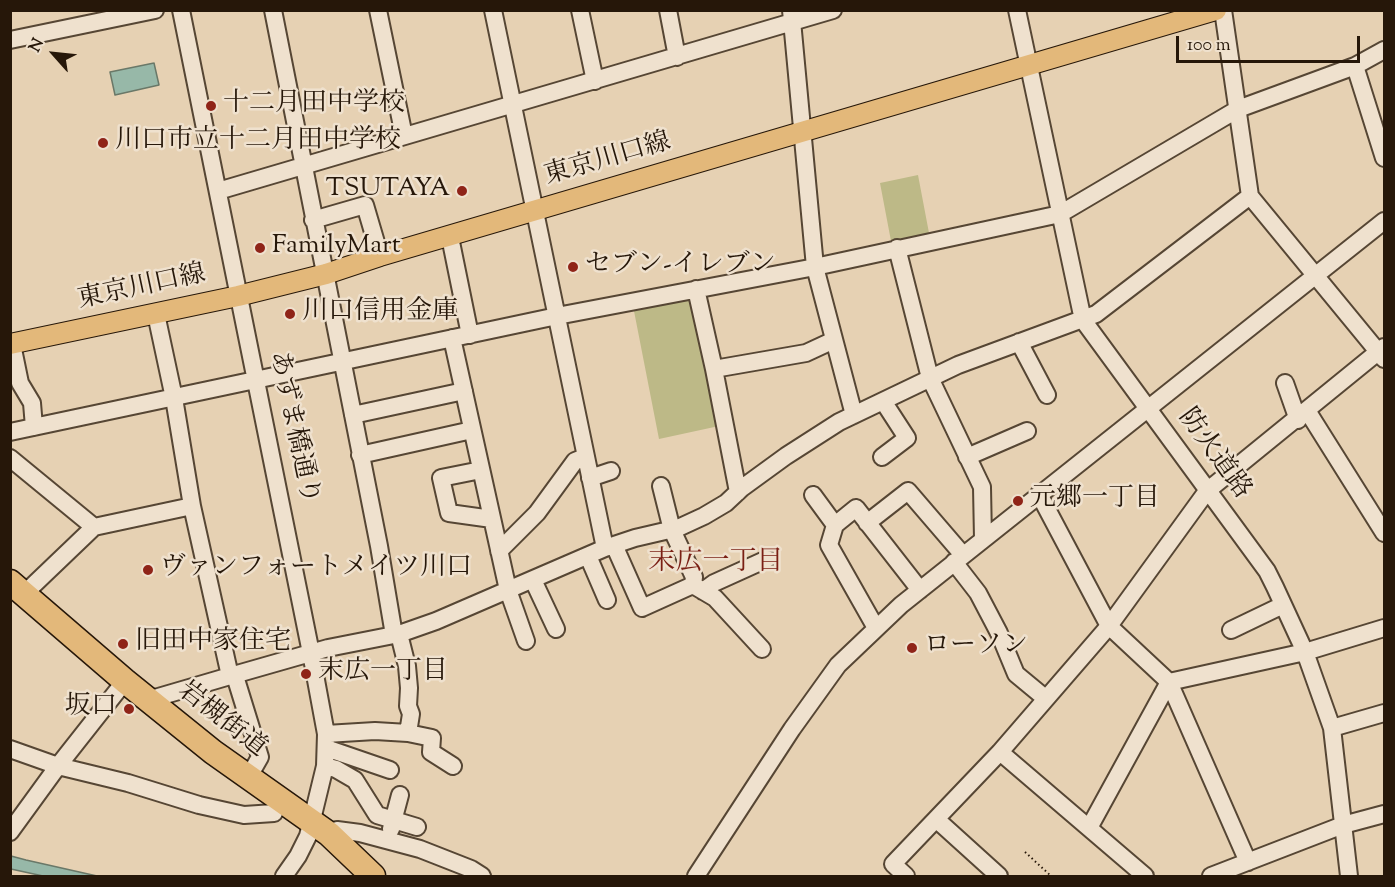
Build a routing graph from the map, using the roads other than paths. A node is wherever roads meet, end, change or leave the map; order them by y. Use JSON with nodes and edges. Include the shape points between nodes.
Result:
{"nodes":[{"id":1,"x":155,"y":10,"type":"edge"},
{"id":2,"x":181,"y":10,"type":"edge"},
{"id":3,"x":273,"y":10,"type":"edge"},
{"id":4,"x":378,"y":10,"type":"edge"},
{"id":5,"x":493,"y":10,"type":"edge"},
{"id":6,"x":580,"y":10,"type":"edge"},
{"id":7,"x":668,"y":10,"type":"edge"},
{"id":8,"x":833,"y":10,"type":"edge"},
{"id":9,"x":1017,"y":10,"type":"edge"},
{"id":10,"x":1216,"y":10,"type":"edge"},
{"id":11,"x":1223,"y":10,"type":"edge"},
{"id":12,"x":95,"y":16,"type":"edge"},
{"id":13,"x":793,"y":17,"type":"edge"},
{"id":14,"x":10,"y":40,"type":"edge"},
{"id":15,"x":1384,"y":50,"type":"edge"},
{"id":16,"x":677,"y":57,"type":"junction"},
{"id":17,"x":1355,"y":66,"type":"junction"},
{"id":18,"x":1030,"y":67,"type":"junction"},
{"id":19,"x":595,"y":81,"type":"junction"},
{"id":20,"x":512,"y":104,"type":"junction"},
{"id":21,"x":1238,"y":109,"type":"junction"},
{"id":22,"x":803,"y":133,"type":"junction"},
{"id":23,"x":404,"y":136,"type":"junction"},
{"id":24,"x":1384,"y":158,"type":"edge"},
{"id":25,"x":303,"y":165,"type":"junction"},
{"id":26,"x":218,"y":191,"type":"junction"},
{"id":27,"x":1250,"y":196,"type":"junction"},
{"id":28,"x":534,"y":211,"type":"junction"},
{"id":29,"x":1060,"y":214,"type":"junction"},
{"id":30,"x":314,"y":220,"type":"junction"},
{"id":31,"x":1384,"y":221,"type":"edge"},
{"id":32,"x":450,"y":237,"type":"junction"},
{"id":33,"x":897,"y":248,"type":"junction"},
{"id":34,"x":380,"y":256,"type":"junction"},
{"id":35,"x":815,"y":267,"type":"junction"},
{"id":36,"x":326,"y":274,"type":"junction"},
{"id":37,"x":1316,"y":276,"type":"junction"},
{"id":38,"x":696,"y":289,"type":"junction"},
{"id":39,"x":238,"y":296,"type":"junction"},
{"id":40,"x":156,"y":314,"type":"junction"},
{"id":41,"x":557,"y":316,"type":"junction"},
{"id":42,"x":1083,"y":320,"type":"junction"},
{"id":43,"x":470,"y":335,"type":"junction"},
{"id":44,"x":452,"y":338,"type":"junction"},
{"id":45,"x":834,"y":340,"type":"junction"},
{"id":46,"x":1019,"y":342,"type":"junction"},
{"id":47,"x":11,"y":344,"type":"edge"},
{"id":48,"x":1383,"y":353,"type":"edge"},
{"id":49,"x":343,"y":362,"type":"junction"},
{"id":50,"x":714,"y":369,"type":"junction"},
{"id":51,"x":930,"y":378,"type":"junction"},
{"id":52,"x":256,"y":381,"type":"junction"},
{"id":53,"x":1285,"y":383,"type":"dead end"},
{"id":54,"x":464,"y":391,"type":"junction"},
{"id":55,"x":1047,"y":395,"type":"dead end"},
{"id":56,"x":174,"y":398,"type":"junction"},
{"id":57,"x":883,"y":400,"type":"junction"},
{"id":58,"x":1148,"y":410,"type":"junction"},
{"id":59,"x":353,"y":415,"type":"junction"},
{"id":60,"x":854,"y":415,"type":"junction"},
{"id":61,"x":1303,"y":416,"type":"junction"},
{"id":62,"x":34,"y":427,"type":"junction"},
{"id":63,"x":472,"y":430,"type":"junction"},
{"id":64,"x":1027,"y":431,"type":"dead end"},
{"id":65,"x":10,"y":432,"type":"edge"},
{"id":66,"x":360,"y":455,"type":"junction"},
{"id":67,"x":585,"y":457,"type":"junction"},
{"id":68,"x":882,"y":457,"type":"dead end"},
{"id":69,"x":967,"y":457,"type":"junction"},
{"id":70,"x":10,"y":458,"type":"edge"},
{"id":71,"x":481,"y":470,"type":"junction"},
{"id":72,"x":611,"y":471,"type":"dead end"},
{"id":73,"x":590,"y":478,"type":"junction"},
{"id":74,"x":661,"y":486,"type":"dead end"},
{"id":75,"x":1208,"y":491,"type":"junction"},
{"id":76,"x":738,"y":492,"type":"junction"},
{"id":77,"x":1039,"y":494,"type":"junction"},
{"id":78,"x":813,"y":495,"type":"dead end"},
{"id":79,"x":192,"y":506,"type":"junction"},
{"id":80,"x":492,"y":519,"type":"junction"},
{"id":81,"x":867,"y":523,"type":"junction"},
{"id":82,"x":835,"y":525,"type":"junction"},
{"id":83,"x":94,"y":527,"type":"junction"},
{"id":84,"x":672,"y":530,"type":"junction"},
{"id":85,"x":1384,"y":533,"type":"edge"},
{"id":86,"x":983,"y":539,"type":"junction"},
{"id":87,"x":610,"y":547,"type":"junction"},
{"id":88,"x":499,"y":551,"type":"junction"},
{"id":89,"x":588,"y":556,"type":"junction"},
{"id":90,"x":766,"y":559,"type":"dead end"},
{"id":91,"x":959,"y":559,"type":"junction"},
{"id":92,"x":532,"y":580,"type":"junction"},
{"id":93,"x":698,"y":588,"type":"junction"},
{"id":94,"x":508,"y":590,"type":"junction"},
{"id":95,"x":920,"y":590,"type":"junction"},
{"id":96,"x":15,"y":592,"type":"edge"},
{"id":97,"x":607,"y":600,"type":"dead end"},
{"id":98,"x":1283,"y":605,"type":"junction"},
{"id":99,"x":1109,"y":626,"type":"junction"},
{"id":100,"x":876,"y":628,"type":"junction"},
{"id":101,"x":1384,"y":628,"type":"edge"},
{"id":102,"x":556,"y":629,"type":"dead end"},
{"id":103,"x":1231,"y":630,"type":"dead end"},
{"id":104,"x":397,"y":634,"type":"junction"},
{"id":105,"x":526,"y":641,"type":"dead end"},
{"id":106,"x":762,"y":649,"type":"dead end"},
{"id":107,"x":1305,"y":652,"type":"junction"},
{"id":108,"x":311,"y":653,"type":"junction"},
{"id":109,"x":232,"y":676,"type":"junction"},
{"id":110,"x":1169,"y":682,"type":"junction"},
{"id":111,"x":122,"y":685,"type":"junction"},
{"id":112,"x":1045,"y":698,"type":"junction"},
{"id":113,"x":148,"y":700,"type":"junction"},
{"id":114,"x":1384,"y":713,"type":"edge"},
{"id":115,"x":1332,"y":728,"type":"junction"},
{"id":116,"x":408,"y":733,"type":"junction"},
{"id":117,"x":326,"y":741,"type":"junction"},
{"id":118,"x":10,"y":749,"type":"edge"},
{"id":119,"x":1000,"y":752,"type":"junction"},
{"id":120,"x":58,"y":766,"type":"junction"},
{"id":121,"x":325,"y":766,"type":"junction"},
{"id":122,"x":453,"y":766,"type":"dead end"},
{"id":123,"x":390,"y":770,"type":"dead end"},
{"id":124,"x":248,"y":778,"type":"junction"},
{"id":125,"x":400,"y":795,"type":"dead end"},
{"id":126,"x":274,"y":813,"type":"junction"},
{"id":127,"x":1384,"y":814,"type":"edge"},
{"id":128,"x":936,"y":819,"type":"junction"},
{"id":129,"x":394,"y":820,"type":"junction"},
{"id":130,"x":1343,"y":825,"type":"junction"},
{"id":131,"x":417,"y":827,"type":"dead end"},
{"id":132,"x":1089,"y":828,"type":"junction"},
{"id":133,"x":316,"y":830,"type":"junction"},
{"id":134,"x":10,"y":832,"type":"edge"},
{"id":135,"x":388,"y":840,"type":"junction"},
{"id":136,"x":1248,"y":862,"type":"junction"},
{"id":137,"x":284,"y":876,"type":"edge"},
{"id":138,"x":354,"y":876,"type":"edge"},
{"id":139,"x":373,"y":876,"type":"edge"},
{"id":140,"x":482,"y":876,"type":"edge"},
{"id":141,"x":696,"y":876,"type":"edge"},
{"id":142,"x":906,"y":876,"type":"edge"},
{"id":143,"x":999,"y":876,"type":"edge"},
{"id":144,"x":1145,"y":876,"type":"edge"},
{"id":145,"x":1211,"y":876,"type":"edge"},
{"id":146,"x":1349,"y":876,"type":"edge"}],
"edges":[{"from":1,"to":12,"type":"street"},
{"from":2,"to":26,"type":"street","name":"あずま橋通り"},
{"from":3,"to":25,"type":"street"},
{"from":4,"to":23,"type":"street"},
{"from":5,"to":20,"type":"street"},
{"from":6,"to":19,"type":"street"},
{"from":7,"to":16,"type":"street"},
{"from":8,"to":13,"type":"street"},
{"from":9,"to":18,"type":"street","name":"防火道路"},
{"from":10,"to":18,"type":"main road","name":"東京川口線"},
{"from":11,"to":21,"type":"street"},
{"from":12,"to":14,"type":"street"},
{"from":13,"to":16,"type":"street"},
{"from":13,"to":22,"type":"street"},
{"from":15,"to":17,"type":"street"},
{"from":16,"to":19,"type":"street"},
{"from":17,"to":21,"type":"street"},
{"from":17,"to":24,"type":"street"},
{"from":18,"to":22,"type":"main road","name":"東京川口線"},
{"from":18,"to":29,"type":"street","name":"防火道路"},
{"from":19,"to":20,"type":"street"},
{"from":20,"to":23,"type":"street"},
{"from":20,"to":28,"type":"street"},
{"from":21,"to":27,"type":"street"},
{"from":21,"to":29,"type":"street"},
{"from":22,"to":28,"type":"main road","name":"東京川口線"},
{"from":22,"to":35,"type":"street"},
{"from":23,"to":25,"type":"street"},
{"from":25,"to":26,"type":"street"},
{"from":25,"to":30,"type":"street"},
{"from":26,"to":39,"type":"street","name":"あずま橋通り"},
{"from":27,"to":37,"type":"street"},
{"from":27,"to":42,"type":"street"},
{"from":28,"to":32,"type":"main road","name":"東京川口線"},
{"from":28,"to":41,"type":"street"},
{"from":29,"to":33,"type":"street"},
{"from":29,"to":42,"type":"street","name":"防火道路"},
{"from":30,"to":34,"type":"street","via":[[365,205]]},
{"from":30,"to":36,"type":"street"},
{"from":31,"to":37,"type":"street"},
{"from":32,"to":34,"type":"main road","name":"東京川口線"},
{"from":32,"to":43,"type":"street"},
{"from":33,"to":35,"type":"street"},
{"from":33,"to":51,"type":"street"},
{"from":34,"to":36,"type":"main road","name":"東京川口線"},
{"from":35,"to":38,"type":"street"},
{"from":35,"to":45,"type":"street"},
{"from":36,"to":39,"type":"main road","name":"東京川口線"},
{"from":36,"to":49,"type":"street"},
{"from":37,"to":48,"type":"street"},
{"from":37,"to":58,"type":"street"},
{"from":38,"to":41,"type":"street"},
{"from":38,"to":50,"type":"street"},
{"from":39,"to":40,"type":"main road","name":"東京川口線"},
{"from":39,"to":52,"type":"street","name":"あずま橋通り"},
{"from":40,"to":47,"type":"main road","name":"東京川口線"},
{"from":40,"to":56,"type":"street"},
{"from":41,"to":43,"type":"street"},
{"from":41,"to":67,"type":"street"},
{"from":42,"to":46,"type":"street"},
{"from":42,"to":58,"type":"street","name":"防火道路"},
{"from":43,"to":44,"type":"street"},
{"from":44,"to":49,"type":"street"},
{"from":44,"to":54,"type":"street"},
{"from":45,"to":50,"type":"street","via":[[806,353]]},
{"from":45,"to":60,"type":"street"},
{"from":46,"to":51,"type":"street"},
{"from":46,"to":55,"type":"street"},
{"from":47,"to":62,"type":"street","via":[[20,383],[32,403]]},
{"from":48,"to":61,"type":"street"},
{"from":49,"to":52,"type":"street"},
{"from":49,"to":59,"type":"street"},
{"from":50,"to":76,"type":"street"},
{"from":51,"to":57,"type":"street"},
{"from":51,"to":69,"type":"street"},
{"from":52,"to":56,"type":"street"},
{"from":52,"to":108,"type":"street","name":"あずま橋通り"},
{"from":53,"to":61,"type":"street"},
{"from":54,"to":59,"type":"street"},
{"from":54,"to":63,"type":"street"},
{"from":56,"to":62,"type":"street"},
{"from":56,"to":79,"type":"street"},
{"from":57,"to":60,"type":"street"},
{"from":57,"to":68,"type":"street","via":[[907,438]]},
{"from":58,"to":75,"type":"street","name":"防火道路"},
{"from":58,"to":77,"type":"street"},
{"from":59,"to":66,"type":"street"},
{"from":60,"to":76,"type":"street","via":[[786,456]]},
{"from":61,"to":75,"type":"street"},
{"from":61,"to":85,"type":"street"},
{"from":62,"to":65,"type":"street"},
{"from":63,"to":66,"type":"street"},
{"from":63,"to":71,"type":"street"},
{"from":64,"to":69,"type":"street"},
{"from":66,"to":104,"type":"street"},
{"from":67,"to":73,"type":"street"},
{"from":67,"to":88,"type":"street","via":[[575,461],[537,513]]},
{"from":69,"to":86,"type":"street","via":[[982,487]]},
{"from":70,"to":83,"type":"street"},
{"from":71,"to":80,"type":"street"},
{"from":71,"to":80,"type":"street","via":[[441,478],[449,513]]},
{"from":72,"to":73,"type":"street"},
{"from":73,"to":87,"type":"street"},
{"from":74,"to":84,"type":"street"},
{"from":75,"to":98,"type":"street","name":"防火道路","via":[[1267,571]]},
{"from":75,"to":99,"type":"street"},
{"from":76,"to":84,"type":"street","via":[[704,516]]},
{"from":77,"to":86,"type":"street"},
{"from":77,"to":99,"type":"street"},
{"from":78,"to":82,"type":"street"},
{"from":79,"to":83,"type":"street"},
{"from":79,"to":109,"type":"street"},
{"from":80,"to":88,"type":"street"},
{"from":81,"to":82,"type":"street","via":[[856,508]]},
{"from":81,"to":91,"type":"street","via":[[908,491]]},
{"from":81,"to":95,"type":"street"},
{"from":82,"to":100,"type":"street","via":[[829,545]]},
{"from":83,"to":96,"type":"street"},
{"from":84,"to":87,"type":"street"},
{"from":84,"to":93,"type":"street"},
{"from":86,"to":91,"type":"street"},
{"from":87,"to":89,"type":"street"},
{"from":87,"to":93,"type":"street","via":[[642,608]]},
{"from":88,"to":94,"type":"street"},
{"from":89,"to":92,"type":"street"},
{"from":89,"to":97,"type":"street"},
{"from":90,"to":93,"type":"street"},
{"from":91,"to":95,"type":"street"},
{"from":91,"to":112,"type":"street","via":[[1016,674]]},
{"from":92,"to":94,"type":"street"},
{"from":92,"to":102,"type":"street"},
{"from":93,"to":106,"type":"street","via":[[715,598]]},
{"from":94,"to":104,"type":"street"},
{"from":94,"to":105,"type":"street"},
{"from":95,"to":100,"type":"street"},
{"from":96,"to":111,"type":"highway","name":"岩槻街道"},
{"from":98,"to":103,"type":"street"},
{"from":98,"to":107,"type":"street","name":"防火道路"},
{"from":99,"to":110,"type":"street"},
{"from":99,"to":112,"type":"street"},
{"from":100,"to":141,"type":"street","via":[[838,665]]},
{"from":101,"to":107,"type":"street"},
{"from":104,"to":108,"type":"street"},
{"from":104,"to":116,"type":"street","via":[[407,666],[411,714]]},
{"from":107,"to":110,"type":"street"},
{"from":107,"to":115,"type":"street","name":"防火道路"},
{"from":108,"to":109,"type":"street"},
{"from":108,"to":117,"type":"street","name":"あずま橋通り"},
{"from":109,"to":113,"type":"street"},
{"from":109,"to":124,"type":"street","via":[[260,757]]},
{"from":110,"to":132,"type":"street"},
{"from":110,"to":136,"type":"street"},
{"from":111,"to":113,"type":"highway","name":"岩槻街道"},
{"from":111,"to":120,"type":"street"},
{"from":111,"to":126,"type":"highway","name":"岩槻街道","via":[[205,763]]},
{"from":112,"to":119,"type":"street"},
{"from":113,"to":124,"type":"highway","name":"岩槻街道"},
{"from":114,"to":115,"type":"street"},
{"from":115,"to":130,"type":"street","name":"防火道路"},
{"from":116,"to":117,"type":"street","via":[[375,731]]},
{"from":116,"to":122,"type":"street","via":[[432,738],[431,752]]},
{"from":117,"to":121,"type":"street","name":"あずま橋通り"},
{"from":117,"to":123,"type":"street"},
{"from":118,"to":120,"type":"street"},
{"from":119,"to":128,"type":"street"},
{"from":119,"to":132,"type":"street"},
{"from":120,"to":126,"type":"street","via":[[244,815]]},
{"from":120,"to":134,"type":"street"},
{"from":121,"to":129,"type":"street","via":[[355,780],[377,815]]},
{"from":121,"to":133,"type":"street","name":"あずま橋通り"},
{"from":124,"to":133,"type":"highway","name":"岩槻街道"},
{"from":125,"to":129,"type":"street"},
{"from":126,"to":133,"type":"highway","name":"岩槻街道"},
{"from":127,"to":130,"type":"street"},
{"from":128,"to":142,"type":"street","via":[[893,864]]},
{"from":128,"to":143,"type":"street"},
{"from":129,"to":131,"type":"street"},
{"from":129,"to":135,"type":"street"},
{"from":130,"to":136,"type":"street"},
{"from":130,"to":146,"type":"street","name":"防火道路"},
{"from":132,"to":144,"type":"street"},
{"from":133,"to":135,"type":"street","via":[[360,833]]},
{"from":133,"to":137,"type":"street","name":"あずま橋通り"},
{"from":133,"to":138,"type":"highway","name":"岩槻街道"},
{"from":133,"to":139,"type":"highway","name":"岩槻街道"},
{"from":135,"to":140,"type":"street","via":[[420,849]]},
{"from":136,"to":145,"type":"street"}]}
